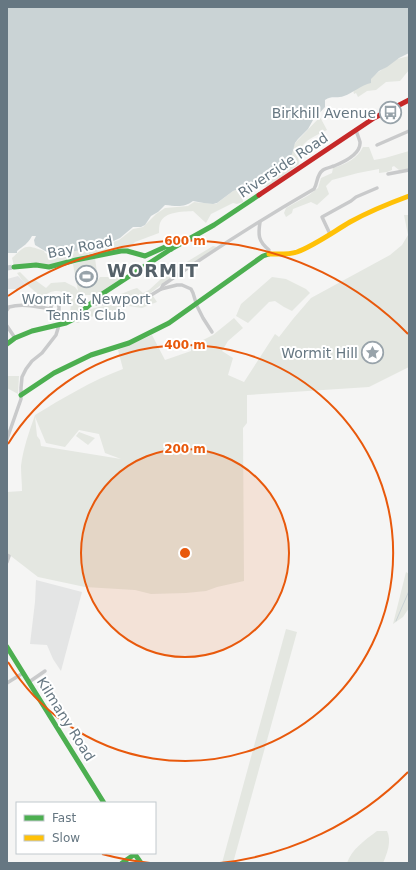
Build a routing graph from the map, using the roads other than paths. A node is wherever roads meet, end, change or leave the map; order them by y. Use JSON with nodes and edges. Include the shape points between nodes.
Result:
{"nodes":[{"id":1,"x":409,"y":100,"type":"edge"},
{"id":2,"x":356,"y":130,"type":"junction"},
{"id":3,"x":409,"y":131,"type":"edge"},
{"id":4,"x":377,"y":145,"type":"dead end"},
{"id":5,"x":409,"y":170,"type":"edge"},
{"id":6,"x":388,"y":174,"type":"dead end"},
{"id":7,"x":377,"y":188,"type":"dead end"},
{"id":8,"x":409,"y":196,"type":"edge"},
{"id":9,"x":260,"y":222,"type":"junction"},
{"id":10,"x":330,"y":234,"type":"junction"},
{"id":11,"x":171,"y":249,"type":"junction"},
{"id":12,"x":269,"y":250,"type":"dead end"},
{"id":13,"x":14,"y":267,"type":"tunnel mouth"},
{"id":14,"x":161,"y":289,"type":"junction"},
{"id":15,"x":93,"y":302,"type":"junction"},
{"id":16,"x":196,"y":303,"type":"junction"},
{"id":17,"x":51,"y":309,"type":"dead end"},
{"id":18,"x":7,"y":310,"type":"edge"},
{"id":19,"x":59,"y":324,"type":"junction"},
{"id":20,"x":7,"y":326,"type":"edge"},
{"id":21,"x":212,"y":332,"type":"dead end"},
{"id":22,"x":15,"y":338,"type":"junction"},
{"id":23,"x":7,"y":344,"type":"edge"},
{"id":24,"x":21,"y":395,"type":"junction"},
{"id":25,"x":7,"y":439,"type":"edge"},
{"id":26,"x":7,"y":555,"type":"edge"},
{"id":27,"x":7,"y":562,"type":"edge"},
{"id":28,"x":7,"y":647,"type":"edge"},
{"id":29,"x":45,"y":671,"type":"dead end"},
{"id":30,"x":23,"y":673,"type":"junction"},
{"id":31,"x":29,"y":682,"type":"junction"},
{"id":32,"x":7,"y":683,"type":"edge"},
{"id":33,"x":103,"y":802,"type":"edge"},
{"id":34,"x":135,"y":854,"type":"edge"},
{"id":35,"x":122,"y":863,"type":"edge"},
{"id":36,"x":141,"y":863,"type":"edge"}],
"edges":[{"from":1,"to":2,"type":"main road","name":"Riverside Road"},
{"from":2,"to":9,"type":"street","via":[[360,141],[357,151],[341,163],[323,169],[314,189]]},
{"from":2,"to":11,"type":"main road","name":"Riverside Road","via":[[214,225]]},
{"from":3,"to":4,"type":"street"},
{"from":5,"to":6,"type":"street","via":[[394,170]]},
{"from":7,"to":10,"type":"street","via":[[322,217]]},
{"from":8,"to":10,"type":"main road","via":[[352,221]]},
{"from":9,"to":12,"type":"street","via":[[260,240]]},
{"from":9,"to":14,"type":"street","via":[[193,264]]},
{"from":10,"to":16,"type":"main road","via":[[296,252],[263,256]]},
{"from":11,"to":13,"type":"main road","name":"Bay Road","via":[[165,247],[145,256],[121,251],[49,267]]},
{"from":11,"to":15,"type":"main road"},
{"from":14,"to":15,"type":"street","via":[[143,300],[127,298],[97,304]]},
{"from":14,"to":16,"type":"street","via":[[177,285],[188,287]]},
{"from":15,"to":19,"type":"main road","via":[[72,320]]},
{"from":16,"to":21,"type":"street"},
{"from":16,"to":24,"type":"main road","via":[[169,323],[129,343],[91,355],[54,373]]},
{"from":17,"to":18,"type":"street","via":[[14,305]]},
{"from":19,"to":22,"type":"main road"},
{"from":19,"to":24,"type":"street","via":[[56,335],[26,369],[22,377]]},
{"from":20,"to":22,"type":"street"},
{"from":22,"to":23,"type":"main road"},
{"from":24,"to":25,"type":"street"},
{"from":26,"to":27,"type":"street"},
{"from":28,"to":30,"type":"main road","name":"Kilmany Road"},
{"from":29,"to":31,"type":"street"},
{"from":30,"to":31,"type":"main road","name":"Kilmany Road"},
{"from":30,"to":32,"type":"street"},
{"from":31,"to":33,"type":"main road","name":"Kilmany Road"},
{"from":34,"to":35,"type":"main road"},
{"from":34,"to":36,"type":"main road"}]}
